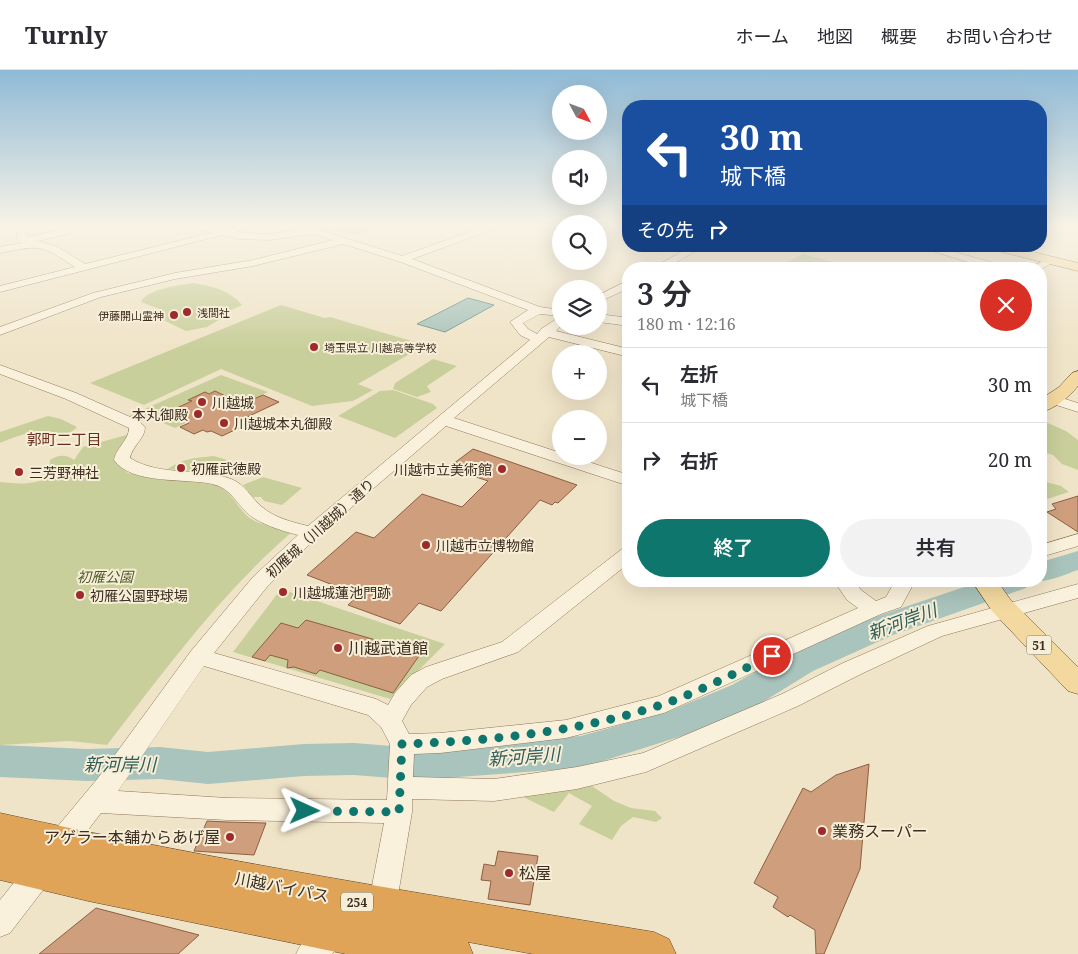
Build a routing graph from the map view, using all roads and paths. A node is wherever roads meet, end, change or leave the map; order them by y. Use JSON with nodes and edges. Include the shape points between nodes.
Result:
{"nodes":[{"id":1,"x":81,"y":266,"type":"edge"},
{"id":2,"x":91,"y":266,"type":"edge"},
{"id":3,"x":231,"y":266,"type":"edge"},
{"id":4,"x":421,"y":266,"type":"edge"},
{"id":5,"x":84,"y":268,"type":"junction"},
{"id":6,"x":622,"y":287,"type":"edge"},
{"id":7,"x":0,"y":290,"type":"edge"},
{"id":8,"x":607,"y":295,"type":"edge"},
{"id":9,"x":538,"y":310,"type":"junction"},
{"id":10,"x":552,"y":312,"type":"edge"},
{"id":11,"x":607,"y":319,"type":"edge"},
{"id":12,"x":622,"y":321,"type":"edge"},
{"id":13,"x":552,"y":328,"type":"edge"},
{"id":14,"x":0,"y":331,"type":"edge"},
{"id":15,"x":542,"y":336,"type":"junction"},
{"id":16,"x":622,"y":352,"type":"edge"},
{"id":17,"x":0,"y":369,"type":"edge"},
{"id":18,"x":1078,"y":376,"type":"edge"},
{"id":19,"x":1047,"y":403,"type":"edge"},
{"id":20,"x":1078,"y":408,"type":"edge"},
{"id":21,"x":444,"y":420,"type":"junction"},
{"id":22,"x":622,"y":479,"type":"edge"},
{"id":23,"x":311,"y":533,"type":"junction"},
{"id":24,"x":1078,"y":540,"type":"edge"},
{"id":25,"x":1047,"y":550,"type":"edge"},
{"id":26,"x":622,"y":559,"type":"edge"},
{"id":27,"x":848,"y":587,"type":"edge"},
{"id":28,"x":902,"y":587,"type":"edge"},
{"id":29,"x":988,"y":587,"type":"edge"},
{"id":30,"x":1078,"y":590,"type":"edge"},
{"id":31,"x":1004,"y":608,"type":"junction"},
{"id":32,"x":874,"y":609,"type":"junction"},
{"id":33,"x":199,"y":657,"type":"junction"},
{"id":34,"x":1078,"y":684,"type":"edge"},
{"id":35,"x":390,"y":721,"type":"junction"},
{"id":36,"x":402,"y":744,"type":"junction"},
{"id":37,"x":101,"y":794,"type":"junction"},
{"id":38,"x":400,"y":800,"type":"junction"},
{"id":39,"x":0,"y":830,"type":"edge"},
{"id":40,"x":51,"y":857,"type":"junction"},
{"id":41,"x":0,"y":862,"type":"edge"},
{"id":42,"x":382,"y":907,"type":"junction"},
{"id":43,"x":0,"y":923,"type":"edge"},
{"id":44,"x":323,"y":942,"type":"edge"},
{"id":45,"x":451,"y":954,"type":"edge"},
{"id":46,"x":654,"y":954,"type":"edge"}],
"edges":[{"from":1,"to":5,"type":"street"},
{"from":2,"to":5,"type":"street"},
{"from":3,"to":14,"type":"street","via":[[97,295]]},
{"from":4,"to":9,"type":"street"},
{"from":5,"to":7,"type":"street"},
{"from":6,"to":8,"type":"street"},
{"from":9,"to":10,"type":"street"},
{"from":9,"to":15,"type":"street","via":[[516,322],[524,332]]},
{"from":11,"to":12,"type":"street"},
{"from":13,"to":15,"type":"street","name":"初雁城（川越城）通り"},
{"from":15,"to":16,"type":"street"},
{"from":15,"to":21,"type":"street","name":"初雁城（川越城）通り"},
{"from":17,"to":23,"type":"street","via":[[132,423],[137,434],[123,452],[122,460],[129,466],[140,471],[228,484],[242,493],[266,518]]},
{"from":18,"to":19,"type":"main road","via":[[1065,391]]},
{"from":19,"to":20,"type":"street"},
{"from":21,"to":22,"type":"street"},
{"from":21,"to":23,"type":"street","name":"初雁城（川越城）通り"},
{"from":23,"to":33,"type":"street","name":"初雁城（川越城）通り","via":[[260,582]]},
{"from":24,"to":25,"type":"street"},
{"from":26,"to":35,"type":"street","via":[[510,647],[419,681]]},
{"from":27,"to":32,"type":"street"},
{"from":28,"to":32,"type":"street","via":[[894,602]]},
{"from":29,"to":31,"type":"main road","number":"51"},
{"from":30,"to":31,"type":"street"},
{"from":31,"to":34,"type":"main road","number":"51"},
{"from":31,"to":38,"type":"street","via":[[935,631],[790,700],[646,762],[577,778]]},
{"from":32,"to":36,"type":"street","via":[[664,704],[566,730]]},
{"from":33,"to":35,"type":"street","via":[[376,708]]},
{"from":33,"to":37,"type":"street","name":"初雁城（川越城）通り"},
{"from":35,"to":36,"type":"street"},
{"from":36,"to":38,"type":"street"},
{"from":37,"to":38,"type":"street","via":[[227,809]]},
{"from":37,"to":40,"type":"street","name":"初雁城（川越城）通り"},
{"from":38,"to":42,"type":"street"},
{"from":39,"to":40,"type":"highway","name":"川越バイパス","number":"254"},
{"from":40,"to":41,"type":"highway","name":"川越バイパス","number":"254"},
{"from":40,"to":42,"type":"highway","name":"川越バイパス","number":"254"},
{"from":40,"to":43,"type":"street","name":"初雁城（川越城）通り"},
{"from":40,"to":44,"type":"highway","name":"川越バイパス","number":"254"},
{"from":42,"to":46,"type":"highway","name":"川越バイパス","number":"254"},
{"from":44,"to":45,"type":"highway","name":"川越バイパス","number":"254"}]}
